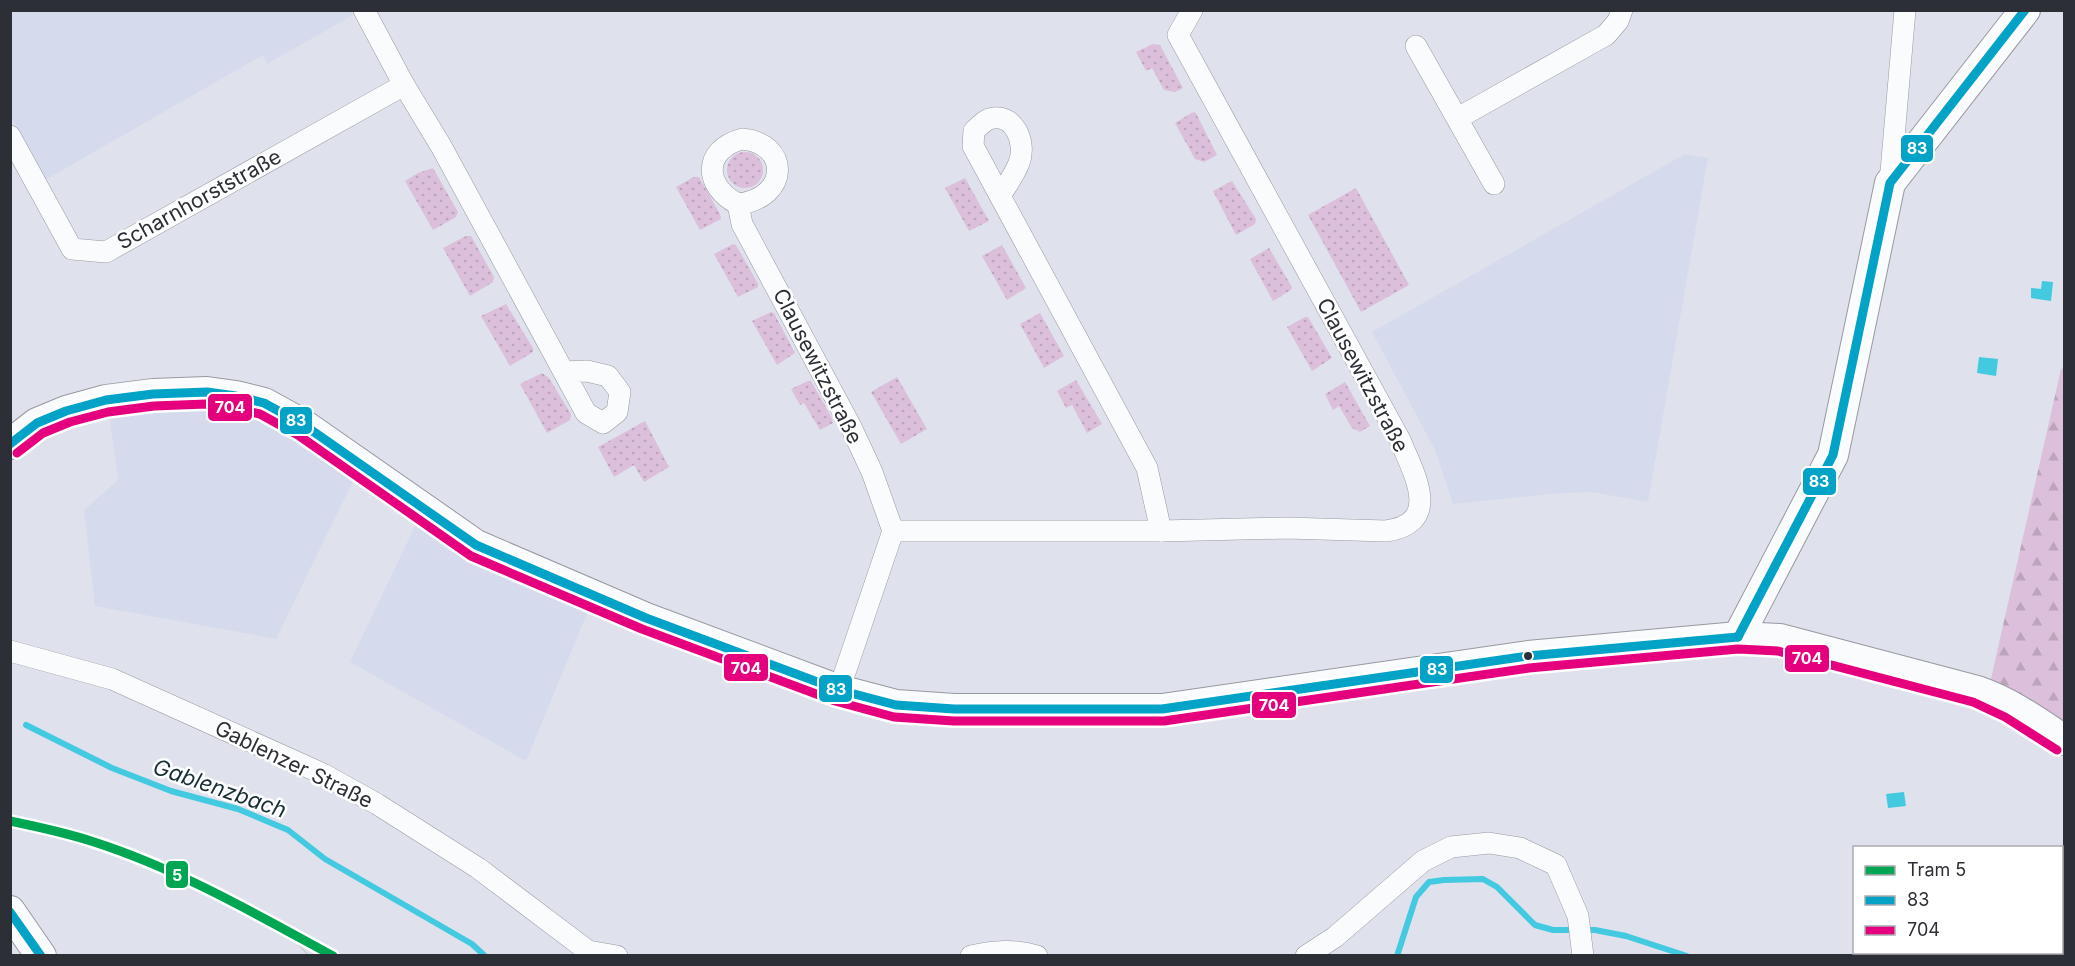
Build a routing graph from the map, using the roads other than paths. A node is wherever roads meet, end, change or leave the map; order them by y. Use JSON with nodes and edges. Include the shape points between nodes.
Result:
{"nodes":[{"id":1,"x":364,"y":10,"type":"edge"},
{"id":2,"x":1191,"y":10,"type":"edge"},
{"id":3,"x":1622,"y":10,"type":"edge"},
{"id":4,"x":1905,"y":10,"type":"edge"},
{"id":5,"x":2025,"y":10,"type":"edge"},
{"id":6,"x":1416,"y":46,"type":"dead end"},
{"id":7,"x":404,"y":85,"type":"junction"},
{"id":8,"x":1458,"y":118,"type":"junction"},
{"id":9,"x":10,"y":136,"type":"edge"},
{"id":10,"x":1890,"y":183,"type":"junction"},
{"id":11,"x":1494,"y":184,"type":"dead end"},
{"id":12,"x":1000,"y":196,"type":"dead end"},
{"id":13,"x":738,"y":204,"type":"dead end"},
{"id":14,"x":564,"y":372,"type":"dead end"},
{"id":15,"x":10,"y":444,"type":"edge"},
{"id":16,"x":893,"y":531,"type":"junction"},
{"id":17,"x":1161,"y":531,"type":"junction"},
{"id":18,"x":1738,"y":637,"type":"junction"},
{"id":19,"x":10,"y":651,"type":"edge"},
{"id":20,"x":839,"y":690,"type":"junction"},
{"id":21,"x":2064,"y":740,"type":"edge"},
{"id":22,"x":10,"y":910,"type":"edge"},
{"id":23,"x":1583,"y":952,"type":"edge"},
{"id":24,"x":41,"y":956,"type":"edge"},
{"id":25,"x":617,"y":956,"type":"edge"},
{"id":26,"x":971,"y":956,"type":"edge"},
{"id":27,"x":1037,"y":956,"type":"edge"},
{"id":28,"x":1306,"y":956,"type":"edge"}],
"edges":[{"from":1,"to":7,"type":"street"},
{"from":2,"to":17,"type":"street","name":"Clausewitzstraße","via":[[1178,35],[1400,440],[1418,482],[1420,508],[1402,529],[1386,531]]},
{"from":3,"to":8,"type":"street","via":[[1606,35]]},
{"from":4,"to":10,"type":"street"},
{"from":5,"to":10,"type":"main road"},
{"from":6,"to":8,"type":"street"},
{"from":7,"to":9,"type":"street","name":"Scharnhorststraße","via":[[106,252],[72,249]]},
{"from":7,"to":14,"type":"street"},
{"from":8,"to":11,"type":"street"},
{"from":10,"to":18,"type":"main road","via":[[1833,455]]},
{"from":12,"to":17,"type":"street","via":[[1147,468]]},
{"from":13,"to":16,"type":"street","name":"Clausewitzstraße","via":[[742,224],[872,472]]},
{"from":15,"to":20,"type":"main road","via":[[37,423],[106,400],[207,392],[264,403],[304,425],[476,545],[646,618]]},
{"from":16,"to":17,"type":"street","name":"Clausewitzstraße"},
{"from":16,"to":20,"type":"street"},
{"from":18,"to":20,"type":"main road","via":[[1528,656],[1162,710],[954,709],[896,705]]},
{"from":18,"to":21,"type":"main road","via":[[1780,639],[1977,691],[2030,716]]},
{"from":19,"to":25,"type":"street","name":"Gablenzer Straße","via":[[112,679],[323,774],[478,868],[588,951]]},
{"from":22,"to":24,"type":"main road"},
{"from":23,"to":28,"type":"street","via":[[1578,916],[1556,865],[1520,848],[1489,843],[1451,847],[1423,861],[1335,937]]},
{"from":26,"to":27,"type":"street","via":[[994,951],[1022,951]]}]}
